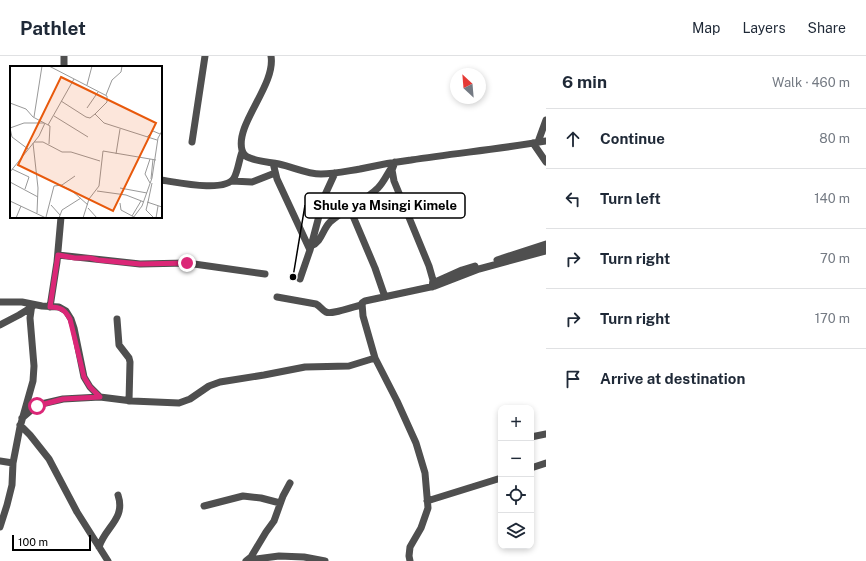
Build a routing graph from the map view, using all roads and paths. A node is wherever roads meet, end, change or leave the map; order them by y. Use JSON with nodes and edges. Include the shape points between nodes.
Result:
{"nodes":[{"id":1,"x":205,"y":56,"type":"edge"},
{"id":2,"x":271,"y":56,"type":"edge"},
{"id":3,"x":546,"y":120,"type":"edge"},
{"id":4,"x":546,"y":141,"type":"edge"},
{"id":5,"x":192,"y":142,"type":"dead end"},
{"id":6,"x":536,"y":143,"type":"junction"},
{"id":7,"x":242,"y":152,"type":"junction"},
{"id":8,"x":546,"y":162,"type":"edge"},
{"id":9,"x":273,"y":163,"type":"junction"},
{"id":10,"x":394,"y":165,"type":"junction"},
{"id":11,"x":275,"y":173,"type":"junction"},
{"id":12,"x":335,"y":174,"type":"junction"},
{"id":13,"x":162,"y":180,"type":"edge"},
{"id":14,"x":232,"y":181,"type":"junction"},
{"id":15,"x":350,"y":209,"type":"junction"},
{"id":16,"x":60,"y":218,"type":"edge"},
{"id":17,"x":546,"y":244,"type":"edge"},
{"id":18,"x":311,"y":248,"type":"junction"},
{"id":19,"x":546,"y":251,"type":"edge"},
{"id":20,"x":58,"y":255,"type":"junction"},
{"id":21,"x":265,"y":274,"type":"dead end"},
{"id":22,"x":300,"y":279,"type":"dead end"},
{"id":23,"x":432,"y":285,"type":"junction"},
{"id":24,"x":276,"y":297,"type":"dead end"},
{"id":25,"x":385,"y":297,"type":"junction"},
{"id":26,"x":0,"y":302,"type":"edge"},
{"id":27,"x":32,"y":305,"type":"junction"},
{"id":28,"x":362,"y":305,"type":"junction"},
{"id":29,"x":50,"y":307,"type":"junction"},
{"id":30,"x":117,"y":319,"type":"dead end"},
{"id":31,"x":0,"y":324,"type":"edge"},
{"id":32,"x":375,"y":358,"type":"junction"},
{"id":33,"x":100,"y":397,"type":"junction"},
{"id":34,"x":129,"y":401,"type":"junction"},
{"id":35,"x":21,"y":422,"type":"junction"},
{"id":36,"x":546,"y":434,"type":"edge"},
{"id":37,"x":534,"y":436,"type":"edge"},
{"id":38,"x":0,"y":461,"type":"edge"},
{"id":39,"x":13,"y":463,"type":"junction"},
{"id":40,"x":546,"y":463,"type":"edge"},
{"id":41,"x":534,"y":467,"type":"edge"},
{"id":42,"x":498,"y":479,"type":"edge"},
{"id":43,"x":290,"y":482,"type":"dead end"},
{"id":44,"x":118,"y":495,"type":"dead end"},
{"id":45,"x":428,"y":501,"type":"junction"},
{"id":46,"x":280,"y":503,"type":"junction"},
{"id":47,"x":204,"y":506,"type":"dead end"},
{"id":48,"x":0,"y":527,"type":"edge"},
{"id":49,"x":99,"y":547,"type":"junction"},
{"id":50,"x":247,"y":560,"type":"edge"},
{"id":51,"x":108,"y":561,"type":"edge"},
{"id":52,"x":325,"y":561,"type":"edge"},
{"id":53,"x":410,"y":561,"type":"edge"}],
"edges":[{"from":1,"to":5,"type":"street"},
{"from":2,"to":7,"type":"street","via":[[268,79],[243,133]]},
{"from":3,"to":6,"type":"street"},
{"from":4,"to":6,"type":"street"},
{"from":6,"to":8,"type":"street"},
{"from":6,"to":10,"type":"street"},
{"from":7,"to":9,"type":"street","via":[[253,159]]},
{"from":7,"to":14,"type":"street"},
{"from":9,"to":11,"type":"street"},
{"from":9,"to":12,"type":"street","via":[[308,172]]},
{"from":10,"to":12,"type":"street"},
{"from":10,"to":15,"type":"street","via":[[378,187]]},
{"from":10,"to":23,"type":"street","via":[[392,174],[423,251]]},
{"from":11,"to":14,"type":"street","via":[[252,182]]},
{"from":11,"to":18,"type":"street"},
{"from":12,"to":18,"type":"street","via":[[324,197]]},
{"from":13,"to":14,"type":"street","via":[[209,186]]},
{"from":15,"to":18,"type":"street","via":[[326,226],[318,242]]},
{"from":15,"to":25,"type":"street"},
{"from":16,"to":20,"type":"street"},
{"from":17,"to":23,"type":"street","via":[[462,270]]},
{"from":18,"to":22,"type":"street"},
{"from":19,"to":23,"type":"street"},
{"from":20,"to":21,"type":"street","via":[[140,264],[187,263]]},
{"from":20,"to":29,"type":"street"},
{"from":23,"to":25,"type":"street"},
{"from":24,"to":28,"type":"street","via":[[316,304],[330,313]]},
{"from":25,"to":28,"type":"street","via":[[365,301]]},
{"from":26,"to":27,"type":"street","via":[[22,302]]},
{"from":27,"to":29,"type":"street"},
{"from":27,"to":31,"type":"street","via":[[19,316]]},
{"from":27,"to":35,"type":"street","via":[[30,318],[34,366],[31,391]]},
{"from":28,"to":32,"type":"street"},
{"from":29,"to":33,"type":"street","via":[[60,307],[70,319],[84,377]]},
{"from":30,"to":34,"type":"street","via":[[119,345],[130,362]]},
{"from":32,"to":34,"type":"street","via":[[349,366],[305,367],[220,382],[179,403]]},
{"from":32,"to":45,"type":"street","via":[[416,443],[426,473]]},
{"from":33,"to":34,"type":"street"},
{"from":33,"to":35,"type":"street","via":[[43,403],[32,409]]},
{"from":35,"to":39,"type":"street"},
{"from":35,"to":49,"type":"street","via":[[49,459]]},
{"from":36,"to":37,"type":"street"},
{"from":38,"to":39,"type":"street"},
{"from":39,"to":48,"type":"street","via":[[12,485]]},
{"from":40,"to":41,"type":"street"},
{"from":42,"to":45,"type":"street"},
{"from":43,"to":46,"type":"street"},
{"from":44,"to":49,"type":"street","via":[[121,502],[120,510]]},
{"from":45,"to":53,"type":"street","via":[[426,518],[410,547]]},
{"from":46,"to":47,"type":"street","via":[[243,496]]},
{"from":46,"to":50,"type":"street","via":[[274,521]]},
{"from":49,"to":51,"type":"street"},
{"from":50,"to":52,"type":"street","via":[[291,556]]}]}
